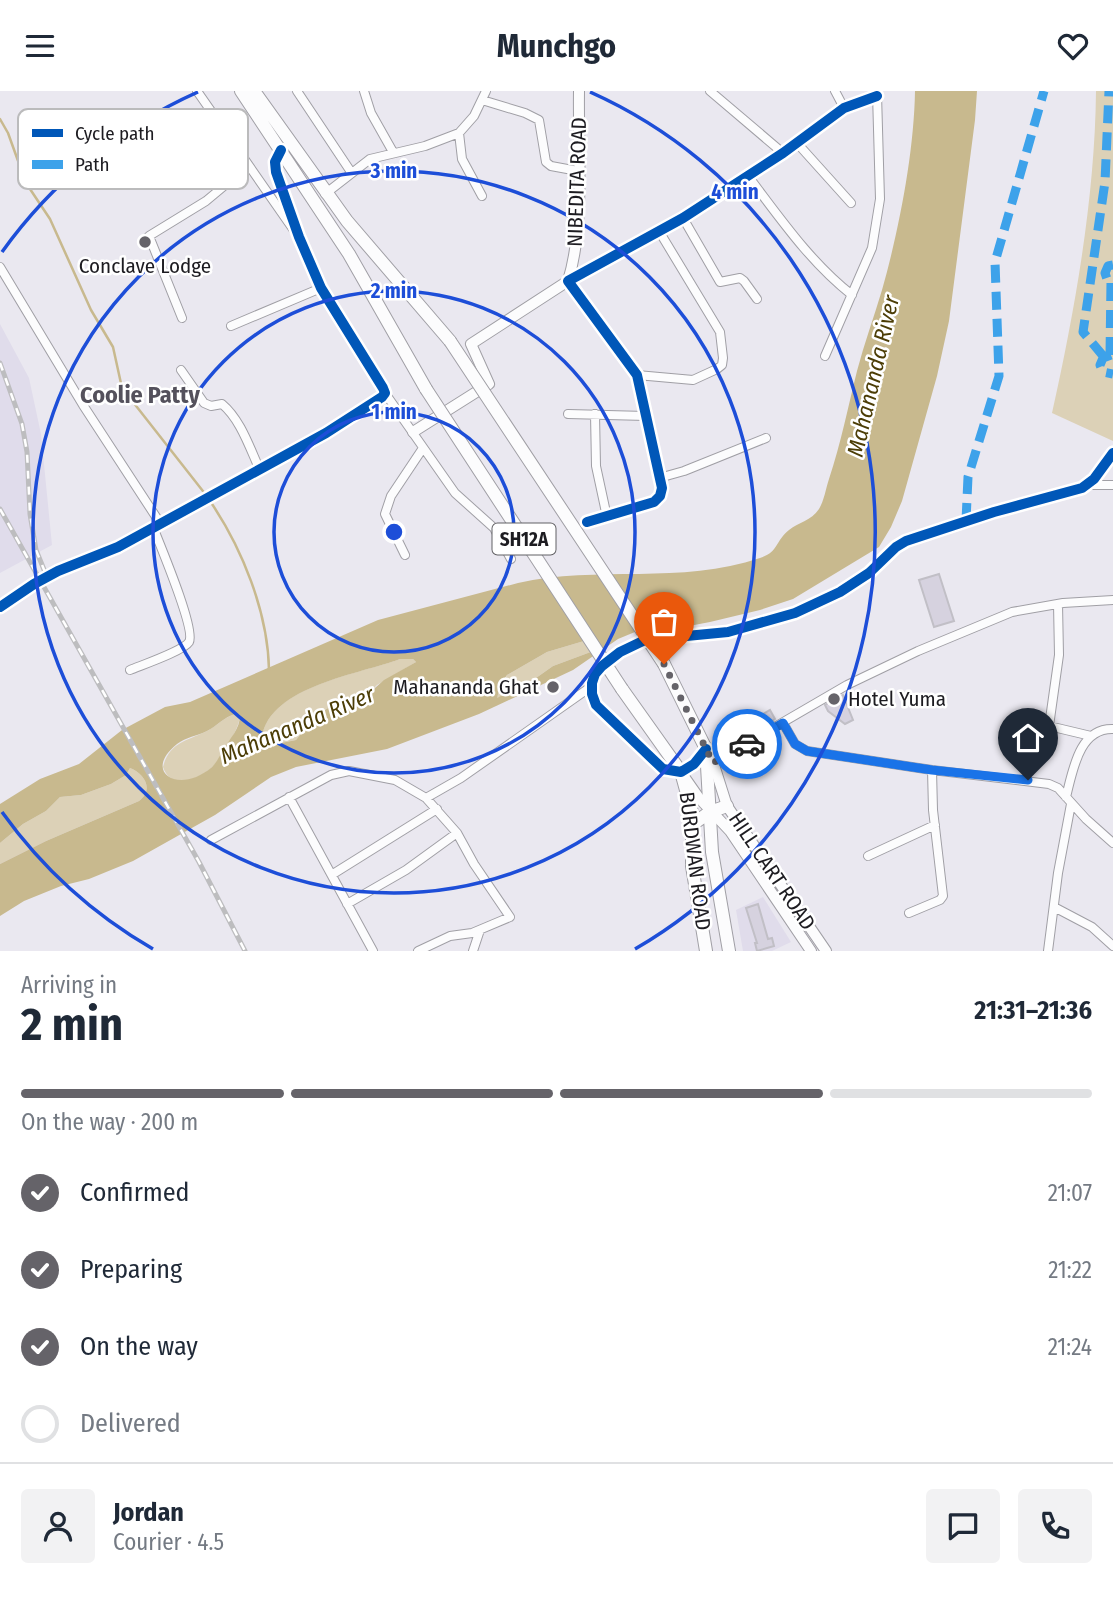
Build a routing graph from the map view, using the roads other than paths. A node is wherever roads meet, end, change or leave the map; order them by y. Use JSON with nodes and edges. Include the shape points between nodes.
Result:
{"nodes":[{"id":1,"x":197,"y":91,"type":"edge"},
{"id":2,"x":241,"y":91,"type":"edge"},
{"id":3,"x":254,"y":91,"type":"edge"},
{"id":4,"x":296,"y":91,"type":"edge"},
{"id":5,"x":364,"y":91,"type":"edge"},
{"id":6,"x":486,"y":91,"type":"edge"},
{"id":7,"x":579,"y":91,"type":"edge"},
{"id":8,"x":710,"y":91,"type":"edge"},
{"id":9,"x":835,"y":91,"type":"edge"},
{"id":10,"x":877,"y":94,"type":"edge"},
{"id":11,"x":482,"y":100,"type":"junction"},
{"id":12,"x":209,"y":109,"type":"edge"},
{"id":13,"x":844,"y":109,"type":"junction"},
{"id":14,"x":458,"y":133,"type":"junction"},
{"id":15,"x":797,"y":143,"type":"junction"},
{"id":16,"x":281,"y":150,"type":"junction"},
{"id":17,"x":393,"y":152,"type":"junction"},
{"id":18,"x":783,"y":153,"type":"junction"},
{"id":19,"x":248,"y":166,"type":"edge"},
{"id":20,"x":578,"y":171,"type":"junction"},
{"id":21,"x":351,"y":172,"type":"junction"},
{"id":22,"x":748,"y":176,"type":"junction"},
{"id":23,"x":220,"y":189,"type":"edge"},
{"id":24,"x":325,"y":194,"type":"junction"},
{"id":25,"x":482,"y":196,"type":"dead end"},
{"id":26,"x":851,"y":203,"type":"dead end"},
{"id":27,"x":683,"y":218,"type":"junction"},
{"id":28,"x":659,"y":231,"type":"junction"},
{"id":29,"x":299,"y":237,"type":"junction"},
{"id":30,"x":0,"y":267,"type":"edge"},
{"id":31,"x":569,"y":281,"type":"junction"},
{"id":32,"x":321,"y":288,"type":"junction"},
{"id":33,"x":852,"y":295,"type":"junction"},
{"id":34,"x":757,"y":299,"type":"dead end"},
{"id":35,"x":182,"y":318,"type":"dead end"},
{"id":36,"x":230,"y":326,"type":"dead end"},
{"id":37,"x":825,"y":356,"type":"dead end"},
{"id":38,"x":181,"y":370,"type":"dead end"},
{"id":39,"x":637,"y":375,"type":"junction"},
{"id":40,"x":385,"y":393,"type":"junction"},
{"id":41,"x":568,"y":414,"type":"dead end"},
{"id":42,"x":595,"y":414,"type":"junction"},
{"id":43,"x":646,"y":417,"type":"junction"},
{"id":44,"x":413,"y":432,"type":"junction"},
{"id":45,"x":766,"y":438,"type":"dead end"},
{"id":46,"x":423,"y":448,"type":"junction"},
{"id":47,"x":1113,"y":453,"type":"edge"},
{"id":48,"x":259,"y":468,"type":"junction"},
{"id":49,"x":659,"y":478,"type":"junction"},
{"id":50,"x":1086,"y":485,"type":"junction"},
{"id":51,"x":1113,"y":485,"type":"edge"},
{"id":52,"x":607,"y":517,"type":"junction"},
{"id":53,"x":587,"y":523,"type":"dead end"},
{"id":54,"x":157,"y":525,"type":"junction"},
{"id":55,"x":405,"y":555,"type":"dead end"},
{"id":56,"x":512,"y":559,"type":"dead end"},
{"id":57,"x":58,"y":571,"type":"tunnel mouth"},
{"id":58,"x":34,"y":584,"type":"tunnel mouth"},
{"id":59,"x":1113,"y":600,"type":"edge"},
{"id":60,"x":1058,"y":604,"type":"junction"},
{"id":61,"x":0,"y":607,"type":"edge"},
{"id":62,"x":130,"y":670,"type":"dead end"},
{"id":63,"x":592,"y":686,"type":"junction"},
{"id":64,"x":783,"y":723,"type":"junction"},
{"id":65,"x":1113,"y":729,"type":"edge"},
{"id":66,"x":1091,"y":736,"type":"junction"},
{"id":67,"x":706,"y":749,"type":"junction"},
{"id":68,"x":713,"y":763,"type":"junction"},
{"id":69,"x":932,"y":770,"type":"junction"},
{"id":70,"x":681,"y":772,"type":"junction"},
{"id":71,"x":289,"y":797,"type":"junction"},
{"id":72,"x":426,"y":799,"type":"junction"},
{"id":73,"x":1068,"y":800,"type":"junction"},
{"id":74,"x":727,"y":806,"type":"junction"},
{"id":75,"x":437,"y":809,"type":"junction"},
{"id":76,"x":710,"y":812,"type":"junction"},
{"id":77,"x":693,"y":824,"type":"junction"},
{"id":78,"x":935,"y":825,"type":"junction"},
{"id":79,"x":457,"y":833,"type":"junction"},
{"id":80,"x":211,"y":840,"type":"dead end"},
{"id":81,"x":1113,"y":843,"type":"edge"},
{"id":82,"x":868,"y":856,"type":"dead end"},
{"id":83,"x":333,"y":874,"type":"junction"},
{"id":84,"x":347,"y":904,"type":"junction"},
{"id":85,"x":1054,"y":907,"type":"junction"},
{"id":86,"x":909,"y":912,"type":"dead end"},
{"id":87,"x":480,"y":930,"type":"junction"},
{"id":88,"x":1113,"y":946,"type":"edge"},
{"id":89,"x":373,"y":951,"type":"edge"},
{"id":90,"x":418,"y":951,"type":"edge"},
{"id":91,"x":473,"y":951,"type":"edge"},
{"id":92,"x":706,"y":951,"type":"edge"},
{"id":93,"x":729,"y":951,"type":"edge"},
{"id":94,"x":811,"y":951,"type":"edge"},
{"id":95,"x":826,"y":951,"type":"edge"},
{"id":96,"x":1048,"y":951,"type":"edge"}],
"edges":[{"from":1,"to":12,"type":"street"},
{"from":2,"to":16,"type":"main road","number":"SH12A"},
{"from":3,"to":24,"type":"main road","number":"SH12A"},
{"from":4,"to":21,"type":"street"},
{"from":5,"to":17,"type":"street"},
{"from":6,"to":11,"type":"street"},
{"from":7,"to":20,"type":"street","name":"NIBEDITA ROAD"},
{"from":8,"to":18,"type":"street"},
{"from":9,"to":13,"type":"street"},
{"from":10,"to":13,"type":"street"},
{"from":10,"to":33,"type":"street","via":[[877,224]]},
{"from":11,"to":14,"type":"street"},
{"from":11,"to":20,"type":"street","via":[[539,120],[546,162]]},
{"from":13,"to":15,"type":"street"},
{"from":14,"to":17,"type":"street"},
{"from":14,"to":25,"type":"street","via":[[462,159]]},
{"from":15,"to":18,"type":"street"},
{"from":15,"to":26,"type":"street"},
{"from":16,"to":29,"type":"street","via":[[276,173]]},
{"from":16,"to":70,"type":"main road","name":"HILL CART ROAD","number":"SH12A","bridge":true,"via":[[365,279],[426,389]]},
{"from":17,"to":21,"type":"street","via":[[370,159]]},
{"from":18,"to":22,"type":"street"},
{"from":19,"to":29,"type":"street"},
{"from":20,"to":31,"type":"street","name":"NIBEDITA ROAD"},
{"from":21,"to":24,"type":"street"},
{"from":22,"to":27,"type":"street"},
{"from":22,"to":33,"type":"street","via":[[799,243]]},
{"from":23,"to":35,"type":"street","via":[[149,236]]},
{"from":24,"to":67,"type":"main road","name":"HILL CART ROAD","number":"SH12A","bridge":true,"via":[[450,341],[664,664]]},
{"from":27,"to":28,"type":"street"},
{"from":27,"to":34,"type":"street","via":[[720,282],[740,278]]},
{"from":28,"to":31,"type":"street"},
{"from":28,"to":39,"type":"street","via":[[720,332],[722,365],[693,380]]},
{"from":29,"to":32,"type":"street"},
{"from":30,"to":54,"type":"street"},
{"from":31,"to":39,"type":"street"},
{"from":31,"to":44,"type":"street","via":[[471,344],[489,384]]},
{"from":32,"to":36,"type":"street"},
{"from":32,"to":40,"type":"street"},
{"from":33,"to":37,"type":"street"},
{"from":38,"to":48,"type":"street","via":[[204,403],[222,404],[229,411]]},
{"from":39,"to":43,"type":"street"},
{"from":40,"to":44,"type":"street"},
{"from":40,"to":48,"type":"street","via":[[326,433]]},
{"from":41,"to":42,"type":"street"},
{"from":42,"to":43,"type":"street"},
{"from":42,"to":52,"type":"street","via":[[596,466]]},
{"from":43,"to":49,"type":"street"},
{"from":44,"to":46,"type":"street"},
{"from":45,"to":49,"type":"street"},
{"from":46,"to":55,"type":"street","via":[[391,496],[385,515]]},
{"from":46,"to":56,"type":"street","via":[[456,493],[494,529]]},
{"from":47,"to":50,"type":"street"},
{"from":48,"to":54,"type":"street"},
{"from":49,"to":52,"type":"street","via":[[662,488],[654,502]]},
{"from":50,"to":51,"type":"street"},
{"from":50,"to":63,"type":"street","via":[[906,541],[854,583],[795,613],[727,632],[645,640],[602,666]]},
{"from":52,"to":53,"type":"street"},
{"from":54,"to":57,"type":"street","via":[[118,547]]},
{"from":54,"to":62,"type":"street","via":[[191,639]]},
{"from":58,"to":61,"type":"street"},
{"from":59,"to":60,"type":"street"},
{"from":60,"to":64,"type":"street","via":[[1013,612],[918,651],[825,696]]},
{"from":60,"to":66,"type":"street","via":[[1059,655],[1049,726]]},
{"from":63,"to":70,"type":"street","via":[[596,705],[622,731],[663,769]]},
{"from":63,"to":72,"type":"street"},
{"from":64,"to":68,"type":"street"},
{"from":64,"to":69,"type":"street","via":[[803,750]]},
{"from":65,"to":66,"type":"street","via":[[1100,729]]},
{"from":66,"to":73,"type":"street","via":[[1077,760]]},
{"from":67,"to":68,"type":"street","name":"HILL CART ROAD"},
{"from":67,"to":70,"type":"street"},
{"from":67,"to":76,"type":"main road","name":"HILL CART ROAD","number":"SH12A"},
{"from":68,"to":74,"type":"street","name":"HILL CART ROAD"},
{"from":69,"to":73,"type":"street","via":[[1044,782]]},
{"from":69,"to":78,"type":"street"},
{"from":70,"to":76,"type":"street","name":"HILL CART ROAD"},
{"from":70,"to":77,"type":"main road","name":"BURDWAN ROAD","number":"SH12A"},
{"from":71,"to":72,"type":"street","via":[[349,771],[395,780]]},
{"from":71,"to":80,"type":"street"},
{"from":71,"to":83,"type":"street"},
{"from":72,"to":75,"type":"street"},
{"from":73,"to":81,"type":"street"},
{"from":73,"to":85,"type":"street"},
{"from":74,"to":76,"type":"main road"},
{"from":74,"to":95,"type":"street","name":"HILL CART ROAD"},
{"from":75,"to":79,"type":"street"},
{"from":75,"to":83,"type":"street"},
{"from":76,"to":77,"type":"main road"},
{"from":76,"to":93,"type":"main road","name":"BURDWAN ROAD","number":"SH12A"},
{"from":76,"to":94,"type":"street","name":"HILL CART ROAD","via":[[730,831]]},
{"from":77,"to":92,"type":"main road","name":"BURDWAN ROAD","number":"SH12A","via":[[692,866]]},
{"from":78,"to":82,"type":"street"},
{"from":78,"to":86,"type":"street","via":[[943,897]]},
{"from":79,"to":84,"type":"street"},
{"from":79,"to":87,"type":"street","via":[[510,917]]},
{"from":83,"to":84,"type":"street"},
{"from":84,"to":89,"type":"street"},
{"from":85,"to":88,"type":"street","via":[[1092,927]]},
{"from":85,"to":96,"type":"street"},
{"from":87,"to":90,"type":"street","via":[[450,936]]},
{"from":87,"to":91,"type":"street"}]}
